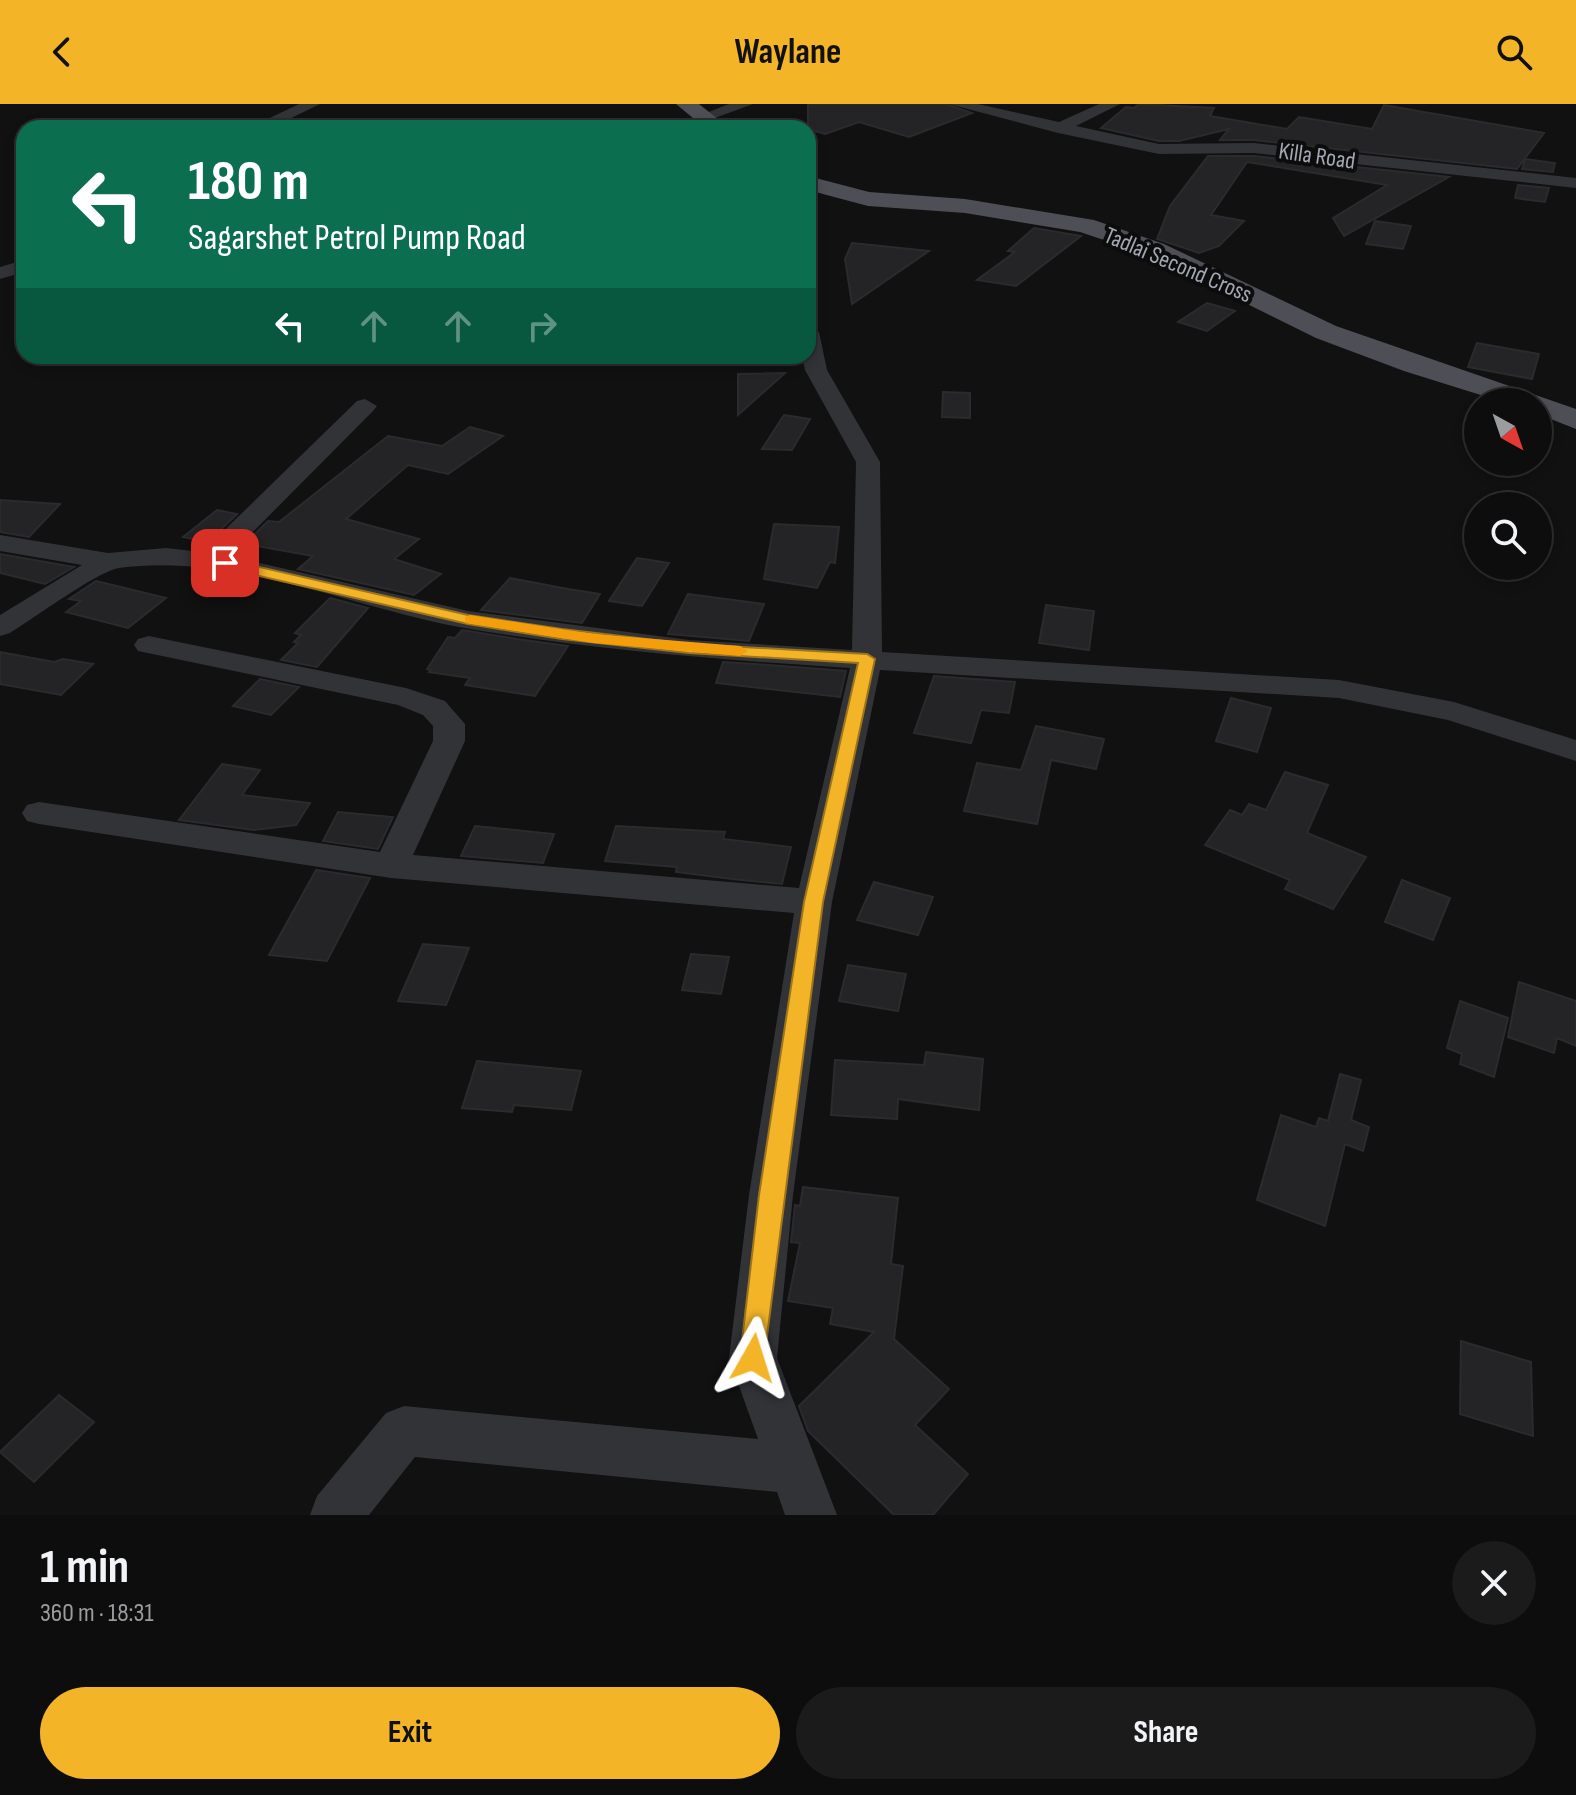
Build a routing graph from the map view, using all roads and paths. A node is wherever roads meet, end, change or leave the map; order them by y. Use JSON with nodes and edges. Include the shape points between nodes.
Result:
{"nodes":[{"id":1,"x":312,"y":104,"type":"edge"},
{"id":2,"x":686,"y":104,"type":"edge"},
{"id":3,"x":745,"y":104,"type":"edge"},
{"id":4,"x":957,"y":104,"type":"edge"},
{"id":5,"x":1112,"y":104,"type":"edge"},
{"id":6,"x":275,"y":120,"type":"edge"},
{"id":7,"x":707,"y":120,"type":"edge"},
{"id":8,"x":716,"y":120,"type":"edge"},
{"id":9,"x":1058,"y":128,"type":"junction"},
{"id":10,"x":1576,"y":183,"type":"edge"},
{"id":11,"x":816,"y":185,"type":"edge"},
{"id":12,"x":815,"y":364,"type":"edge"},
{"id":13,"x":1488,"y":388,"type":"edge"},
{"id":14,"x":365,"y":406,"type":"dead end"},
{"id":15,"x":1552,"y":410,"type":"edge"},
{"id":16,"x":1576,"y":420,"type":"edge"},
{"id":17,"x":0,"y":543,"type":"edge"},
{"id":18,"x":108,"y":561,"type":"junction"},
{"id":19,"x":208,"y":561,"type":"junction"},
{"id":20,"x":0,"y":627,"type":"edge"},
{"id":21,"x":149,"y":645,"type":"dead end"},
{"id":22,"x":867,"y":659,"type":"junction"},
{"id":23,"x":1576,"y":751,"type":"edge"},
{"id":24,"x":39,"y":813,"type":"dead end"},
{"id":25,"x":391,"y":866,"type":"junction"},
{"id":26,"x":814,"y":902,"type":"junction"},
{"id":27,"x":794,"y":1468,"type":"junction"},
{"id":28,"x":336,"y":1515,"type":"edge"},
{"id":29,"x":811,"y":1515,"type":"edge"}],
"edges":[{"from":1,"to":6,"type":"street"},
{"from":2,"to":7,"type":"main road"},
{"from":3,"to":8,"type":"street"},
{"from":4,"to":9,"type":"street","name":"Killa Road"},
{"from":5,"to":9,"type":"street"},
{"from":9,"to":10,"type":"street","name":"Killa Road","via":[[1159,149],[1254,148]]},
{"from":11,"to":13,"type":"main road","name":"Tadlai Second Cross","via":[[868,199],[965,206],[1085,225],[1155,249],[1326,332]]},
{"from":12,"to":22,"type":"street","via":[[868,462]]},
{"from":14,"to":19,"type":"street"},
{"from":15,"to":16,"type":"main road","name":"Tadlai Second Cross"},
{"from":17,"to":18,"type":"street"},
{"from":18,"to":19,"type":"street","via":[[166,556]]},
{"from":18,"to":20,"type":"street"},
{"from":19,"to":22,"type":"street","via":[[468,620],[562,634],[689,649]]},
{"from":21,"to":25,"type":"street","via":[[406,697],[434,708],[449,724],[449,741]]},
{"from":22,"to":23,"type":"street","via":[[1339,689],[1454,712]]},
{"from":22,"to":26,"type":"street"},
{"from":24,"to":25,"type":"street"},
{"from":25,"to":26,"type":"street"},
{"from":26,"to":27,"type":"street","via":[[753,1358]]},
{"from":27,"to":28,"type":"street","via":[[404,1431]]},
{"from":27,"to":29,"type":"street"}]}
